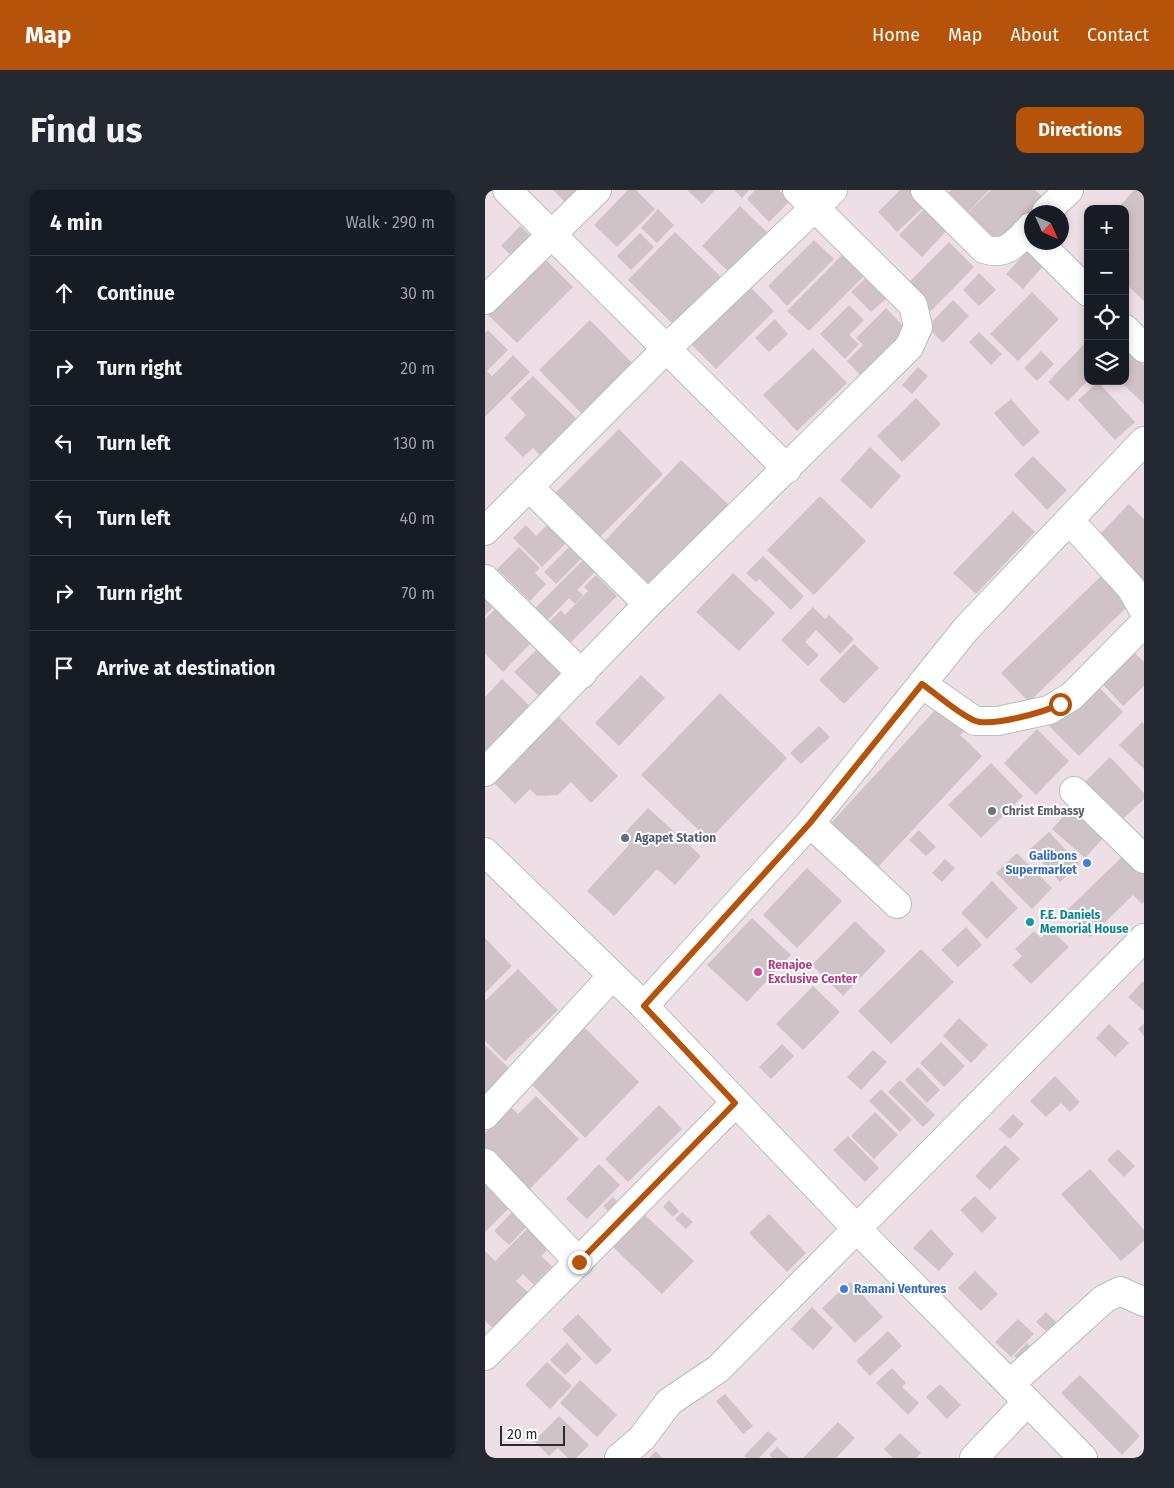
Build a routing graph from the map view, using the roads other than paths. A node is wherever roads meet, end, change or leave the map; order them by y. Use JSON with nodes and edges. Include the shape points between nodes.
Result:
{"nodes":[{"id":1,"x":507,"y":190,"type":"edge"},
{"id":2,"x":597,"y":190,"type":"edge"},
{"id":3,"x":925,"y":190,"type":"edge"},
{"id":4,"x":1069,"y":190,"type":"edge"},
{"id":5,"x":815,"y":196,"type":"edge"},
{"id":6,"x":1053,"y":205,"type":"edge"},
{"id":7,"x":553,"y":234,"type":"junction"},
{"id":8,"x":1024,"y":239,"type":"edge"},
{"id":9,"x":1047,"y":250,"type":"edge"},
{"id":10,"x":1084,"y":288,"type":"edge"},
{"id":11,"x":485,"y":300,"type":"edge"},
{"id":12,"x":1129,"y":334,"type":"edge"},
{"id":13,"x":1144,"y":348,"type":"edge"},
{"id":14,"x":666,"y":349,"type":"junction"},
{"id":15,"x":1144,"y":441,"type":"edge"},
{"id":16,"x":787,"y":469,"type":"junction"},
{"id":17,"x":529,"y":487,"type":"junction"},
{"id":18,"x":1069,"y":520,"type":"junction"},
{"id":19,"x":485,"y":530,"type":"edge"},
{"id":20,"x":485,"y":579,"type":"edge"},
{"id":21,"x":648,"y":604,"type":"junction"},
{"id":22,"x":1144,"y":611,"type":"edge"},
{"id":23,"x":1144,"y":623,"type":"edge"},
{"id":24,"x":582,"y":674,"type":"junction"},
{"id":25,"x":922,"y":684,"type":"junction"},
{"id":26,"x":485,"y":772,"type":"edge"},
{"id":27,"x":1074,"y":791,"type":"dead end"},
{"id":28,"x":810,"y":823,"type":"junction"},
{"id":29,"x":1144,"y":859,"type":"edge"},
{"id":30,"x":490,"y":867,"type":"edge"},
{"id":31,"x":897,"y":904,"type":"dead end"},
{"id":32,"x":1144,"y":938,"type":"edge"},
{"id":33,"x":612,"y":976,"type":"junction"},
{"id":34,"x":644,"y":1006,"type":"junction"},
{"id":35,"x":735,"y":1103,"type":"junction"},
{"id":36,"x":485,"y":1115,"type":"edge"},
{"id":37,"x":485,"y":1162,"type":"edge"},
{"id":38,"x":857,"y":1230,"type":"junction"},
{"id":39,"x":579,"y":1262,"type":"junction"},
{"id":40,"x":1144,"y":1302,"type":"edge"},
{"id":41,"x":485,"y":1356,"type":"edge"},
{"id":42,"x":1019,"y":1393,"type":"junction"},
{"id":43,"x":619,"y":1458,"type":"edge"},
{"id":44,"x":974,"y":1458,"type":"edge"},
{"id":45,"x":1083,"y":1458,"type":"edge"}],
"edges":[{"from":1,"to":7,"type":"street"},
{"from":2,"to":7,"type":"street"},
{"from":3,"to":8,"type":"street","via":[[984,249],[994,253]]},
{"from":4,"to":6,"type":"street"},
{"from":5,"to":14,"type":"street"},
{"from":5,"to":16,"type":"street","via":[[913,305],[918,327],[909,347]]},
{"from":7,"to":11,"type":"street"},
{"from":7,"to":14,"type":"street"},
{"from":9,"to":10,"type":"street"},
{"from":12,"to":13,"type":"street"},
{"from":14,"to":16,"type":"street"},
{"from":14,"to":17,"type":"street"},
{"from":15,"to":18,"type":"street"},
{"from":16,"to":21,"type":"street"},
{"from":17,"to":19,"type":"street"},
{"from":17,"to":21,"type":"street"},
{"from":18,"to":22,"type":"street","via":[[1131,588]]},
{"from":18,"to":25,"type":"street","via":[[966,630]]},
{"from":20,"to":24,"type":"street"},
{"from":21,"to":24,"type":"street"},
{"from":23,"to":25,"type":"street","via":[[1072,696],[1049,710],[998,721],[975,721]]},
{"from":24,"to":26,"type":"street"},
{"from":25,"to":28,"type":"street"},
{"from":27,"to":29,"type":"street"},
{"from":28,"to":31,"type":"street"},
{"from":28,"to":34,"type":"street"},
{"from":30,"to":33,"type":"street"},
{"from":32,"to":38,"type":"street"},
{"from":33,"to":34,"type":"street"},
{"from":33,"to":36,"type":"street"},
{"from":34,"to":35,"type":"street"},
{"from":35,"to":38,"type":"street"},
{"from":35,"to":39,"type":"street"},
{"from":37,"to":39,"type":"street"},
{"from":38,"to":42,"type":"street"},
{"from":38,"to":43,"type":"street","via":[[718,1369],[669,1402],[642,1438]]},
{"from":39,"to":41,"type":"street"},
{"from":40,"to":42,"type":"street","via":[[1120,1291],[1104,1299]]},
{"from":42,"to":44,"type":"street"},
{"from":42,"to":45,"type":"street"}]}
